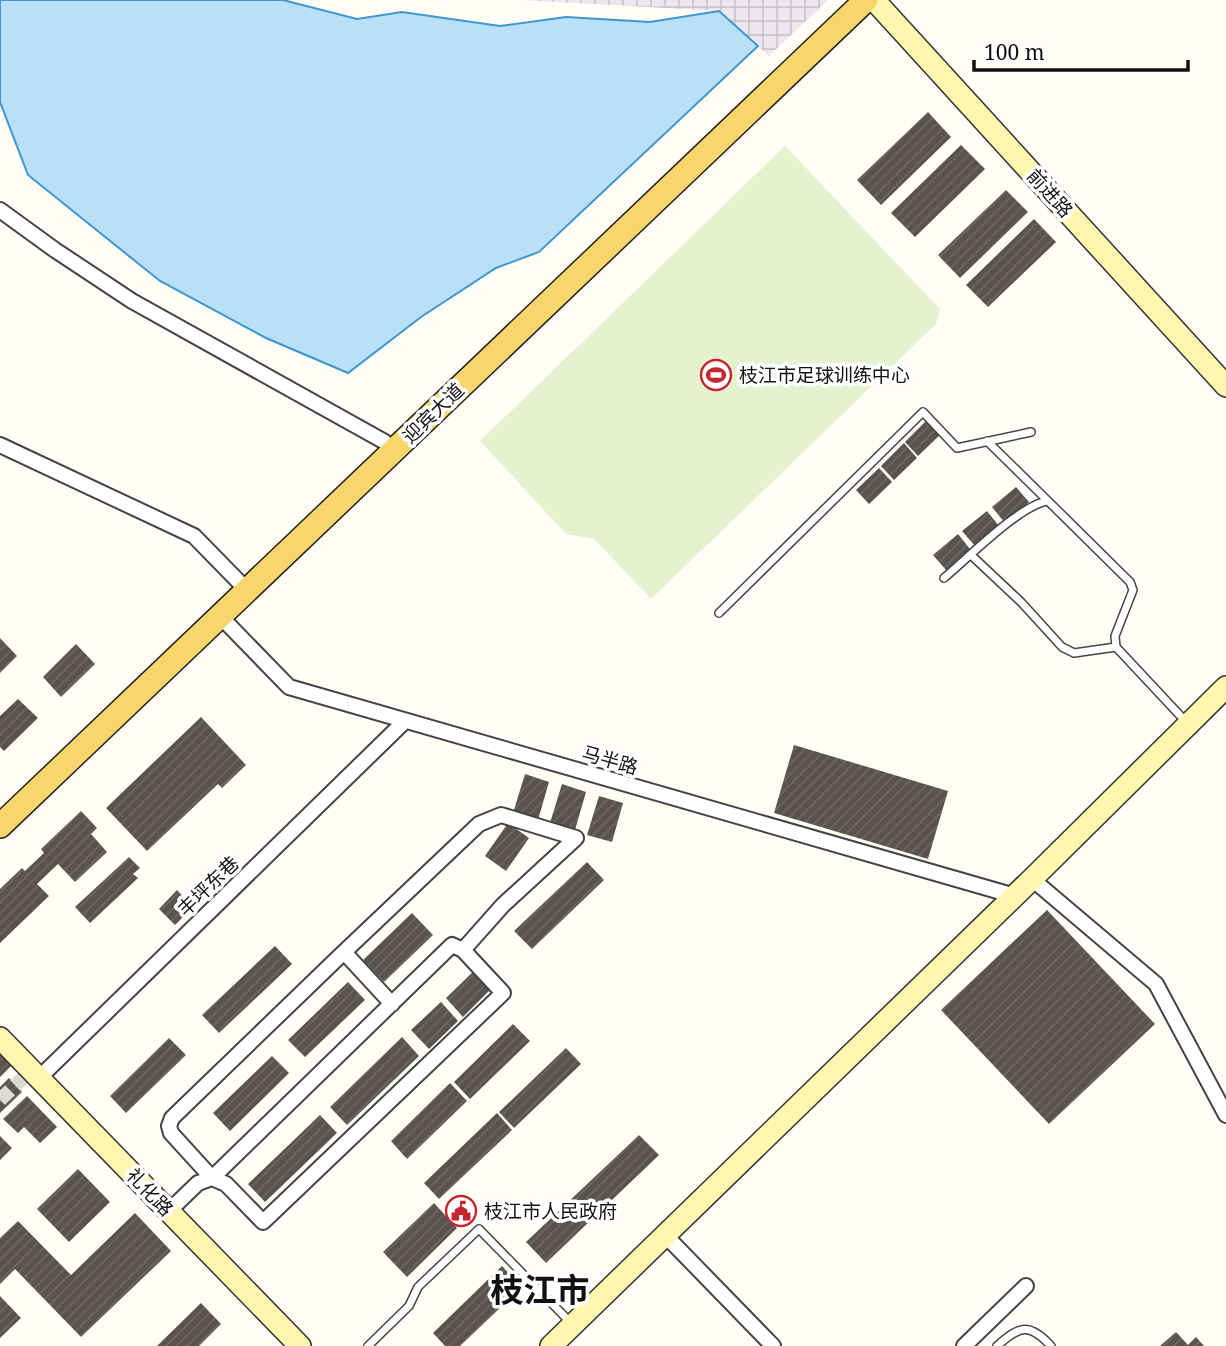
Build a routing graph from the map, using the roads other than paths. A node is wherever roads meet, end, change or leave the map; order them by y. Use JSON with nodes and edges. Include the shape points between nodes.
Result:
{"nodes":[{"id":1,"x":849,"y":0,"type":"edge"},
{"id":2,"x":866,"y":0,"type":"edge"},
{"id":3,"x":874,"y":0,"type":"edge"},
{"id":4,"x":0,"y":210,"type":"edge"},
{"id":5,"x":1226,"y":386,"type":"edge"},
{"id":6,"x":1031,"y":432,"type":"dead end"},
{"id":7,"x":988,"y":441,"type":"junction"},
{"id":8,"x":385,"y":442,"type":"junction"},
{"id":9,"x":0,"y":445,"type":"edge"},
{"id":10,"x":1048,"y":501,"type":"junction"},
{"id":11,"x":971,"y":555,"type":"junction"},
{"id":12,"x":944,"y":578,"type":"dead end"},
{"id":13,"x":239,"y":582,"type":"junction"},
{"id":14,"x":719,"y":613,"type":"dead end"},
{"id":15,"x":220,"y":616,"type":"junction"},
{"id":16,"x":1116,"y":647,"type":"junction"},
{"id":17,"x":1226,"y":687,"type":"edge"},
{"id":18,"x":405,"y":721,"type":"junction"},
{"id":19,"x":1188,"y":724,"type":"junction"},
{"id":20,"x":0,"y":810,"type":"edge"},
{"id":21,"x":0,"y":826,"type":"edge"},
{"id":22,"x":1032,"y":879,"type":"junction"},
{"id":23,"x":1015,"y":896,"type":"junction"},
{"id":24,"x":463,"y":950,"type":"junction"},
{"id":25,"x":344,"y":952,"type":"junction"},
{"id":26,"x":392,"y":1003,"type":"junction"},
{"id":27,"x":0,"y":1038,"type":"edge"},
{"id":28,"x":39,"y":1078,"type":"junction"},
{"id":29,"x":1226,"y":1115,"type":"edge"},
{"id":30,"x":212,"y":1178,"type":"junction"},
{"id":31,"x":169,"y":1212,"type":"junction"},
{"id":32,"x":665,"y":1235,"type":"junction"},
{"id":33,"x":1026,"y":1286,"type":"dead end"},
{"id":34,"x":573,"y":1325,"type":"junction"},
{"id":35,"x":300,"y":1346,"type":"edge"},
{"id":36,"x":368,"y":1346,"type":"edge"},
{"id":37,"x":551,"y":1346,"type":"edge"},
{"id":38,"x":773,"y":1346,"type":"edge"},
{"id":39,"x":964,"y":1346,"type":"edge"},
{"id":40,"x":998,"y":1346,"type":"edge"},
{"id":41,"x":1051,"y":1346,"type":"edge"}],
"edges":[{"from":1,"to":8,"type":"main road","name":"迎宾大道"},
{"from":2,"to":15,"type":"main road","name":"迎宾大道"},
{"from":3,"to":5,"type":"street","name":"前进路"},
{"from":4,"to":8,"type":"street","via":[[132,301]]},
{"from":6,"to":7,"type":"lane"},
{"from":7,"to":10,"type":"lane"},
{"from":7,"to":14,"type":"lane","via":[[957,447],[923,412]]},
{"from":8,"to":13,"type":"main road","name":"迎宾大道"},
{"from":9,"to":13,"type":"street","via":[[194,536]]},
{"from":10,"to":11,"type":"lane","via":[[1038,502],[1015,518]]},
{"from":10,"to":16,"type":"lane","via":[[1130,582],[1133,590],[1115,636]]},
{"from":11,"to":12,"type":"lane"},
{"from":11,"to":16,"type":"lane","via":[[1062,647],[1074,653]]},
{"from":13,"to":20,"type":"main road","name":"迎宾大道"},
{"from":15,"to":18,"type":"street","name":"马半路","via":[[289,687]]},
{"from":15,"to":21,"type":"main road","name":"迎宾大道"},
{"from":16,"to":19,"type":"lane"},
{"from":17,"to":19,"type":"street"},
{"from":18,"to":23,"type":"street","name":"马半路"},
{"from":18,"to":28,"type":"street","name":"丰坪东巷"},
{"from":19,"to":22,"type":"street"},
{"from":22,"to":23,"type":"street"},
{"from":22,"to":29,"type":"street","via":[[1156,985]]},
{"from":23,"to":32,"type":"street"},
{"from":24,"to":25,"type":"street","via":[[503,905],[576,838],[501,816],[479,824]]},
{"from":24,"to":26,"type":"street","via":[[452,945]]},
{"from":24,"to":30,"type":"street","via":[[503,992],[263,1222],[226,1184]]},
{"from":25,"to":26,"type":"street"},
{"from":25,"to":30,"type":"street","via":[[172,1118],[171,1133]]},
{"from":26,"to":30,"type":"street"},
{"from":27,"to":28,"type":"street","name":"礼化路"},
{"from":28,"to":31,"type":"street","name":"礼化路"},
{"from":30,"to":31,"type":"street","via":[[198,1183]]},
{"from":31,"to":35,"type":"street","name":"礼化路"},
{"from":32,"to":34,"type":"street"},
{"from":32,"to":38,"type":"street"},
{"from":33,"to":39,"type":"street"},
{"from":34,"to":36,"type":"lane","via":[[479,1229],[418,1287],[409,1306]]},
{"from":34,"to":37,"type":"street"},
{"from":40,"to":41,"type":"lane","via":[[1011,1333],[1028,1329],[1037,1331]]}]}
